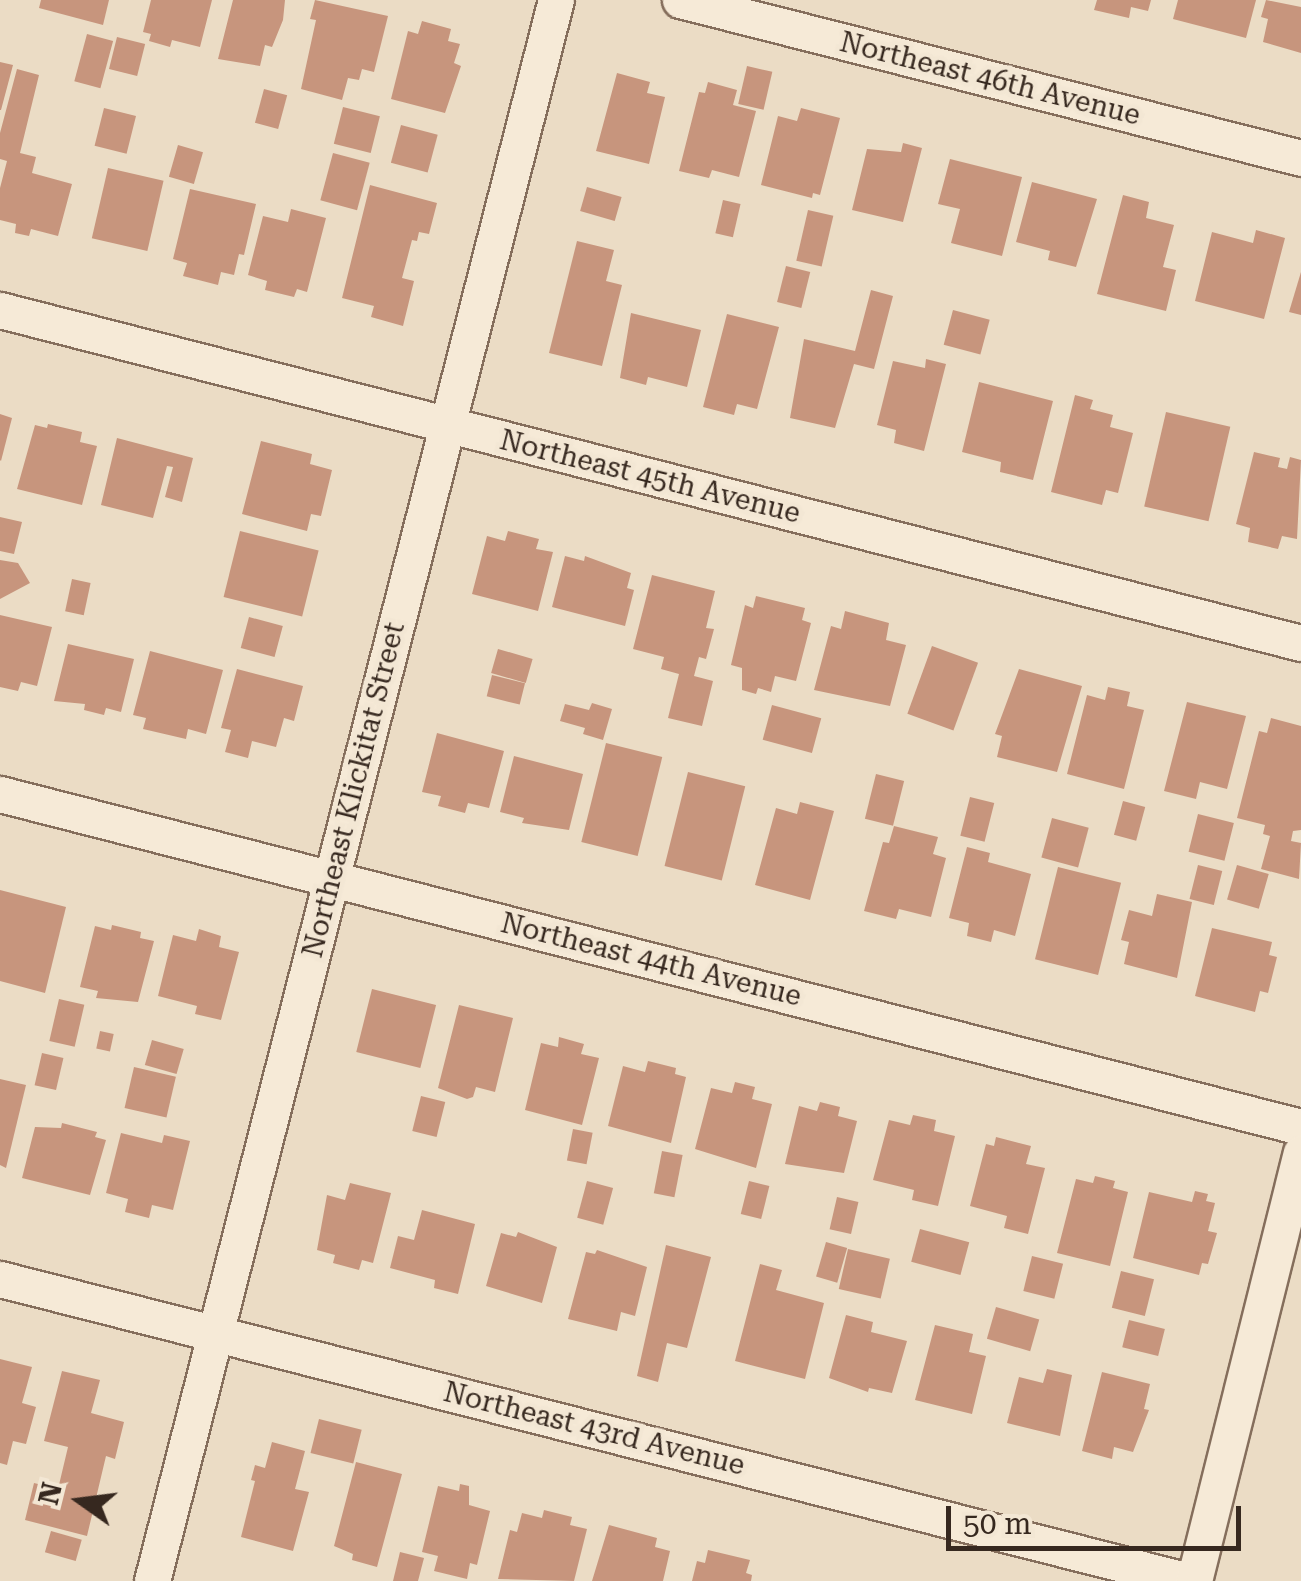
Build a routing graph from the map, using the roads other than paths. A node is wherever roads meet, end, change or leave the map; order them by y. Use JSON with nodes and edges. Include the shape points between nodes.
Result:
{"nodes":[{"id":1,"x":556,"y":0,"type":"edge"},
{"id":2,"x":680,"y":0,"type":"edge"},
{"id":3,"x":1301,"y":158,"type":"edge"},
{"id":4,"x":0,"y":310,"type":"edge"},
{"id":5,"x":448,"y":425,"type":"junction"},
{"id":6,"x":1301,"y":642,"type":"edge"},
{"id":7,"x":0,"y":794,"type":"edge"},
{"id":8,"x":332,"y":878,"type":"junction"},
{"id":9,"x":1301,"y":1127,"type":"edge"},
{"id":10,"x":1301,"y":1153,"type":"edge"},
{"id":11,"x":0,"y":1278,"type":"edge"},
{"id":12,"x":216,"y":1333,"type":"junction"},
{"id":13,"x":152,"y":1581,"type":"edge"},
{"id":14,"x":1191,"y":1581,"type":"edge"}],
"edges":[{"from":1,"to":5,"type":"street","name":"Northeast Klickitat Street"},
{"from":2,"to":3,"type":"street","name":"Northeast 46th Avenue"},
{"from":4,"to":5,"type":"street","name":"Northeast 45th Avenue"},
{"from":5,"to":6,"type":"street","name":"Northeast 45th Avenue"},
{"from":5,"to":8,"type":"street","name":"Northeast Klickitat Street"},
{"from":7,"to":8,"type":"street","name":"Northeast 44th Avenue"},
{"from":8,"to":9,"type":"street","name":"Northeast 44th Avenue"},
{"from":8,"to":12,"type":"street","name":"Northeast Klickitat Street"},
{"from":10,"to":14,"type":"street"},
{"from":11,"to":12,"type":"street","name":"Northeast 43rd Avenue"},
{"from":12,"to":13,"type":"street","name":"Northeast Klickitat Street"},
{"from":12,"to":14,"type":"street","name":"Northeast 43rd Avenue"}]}
